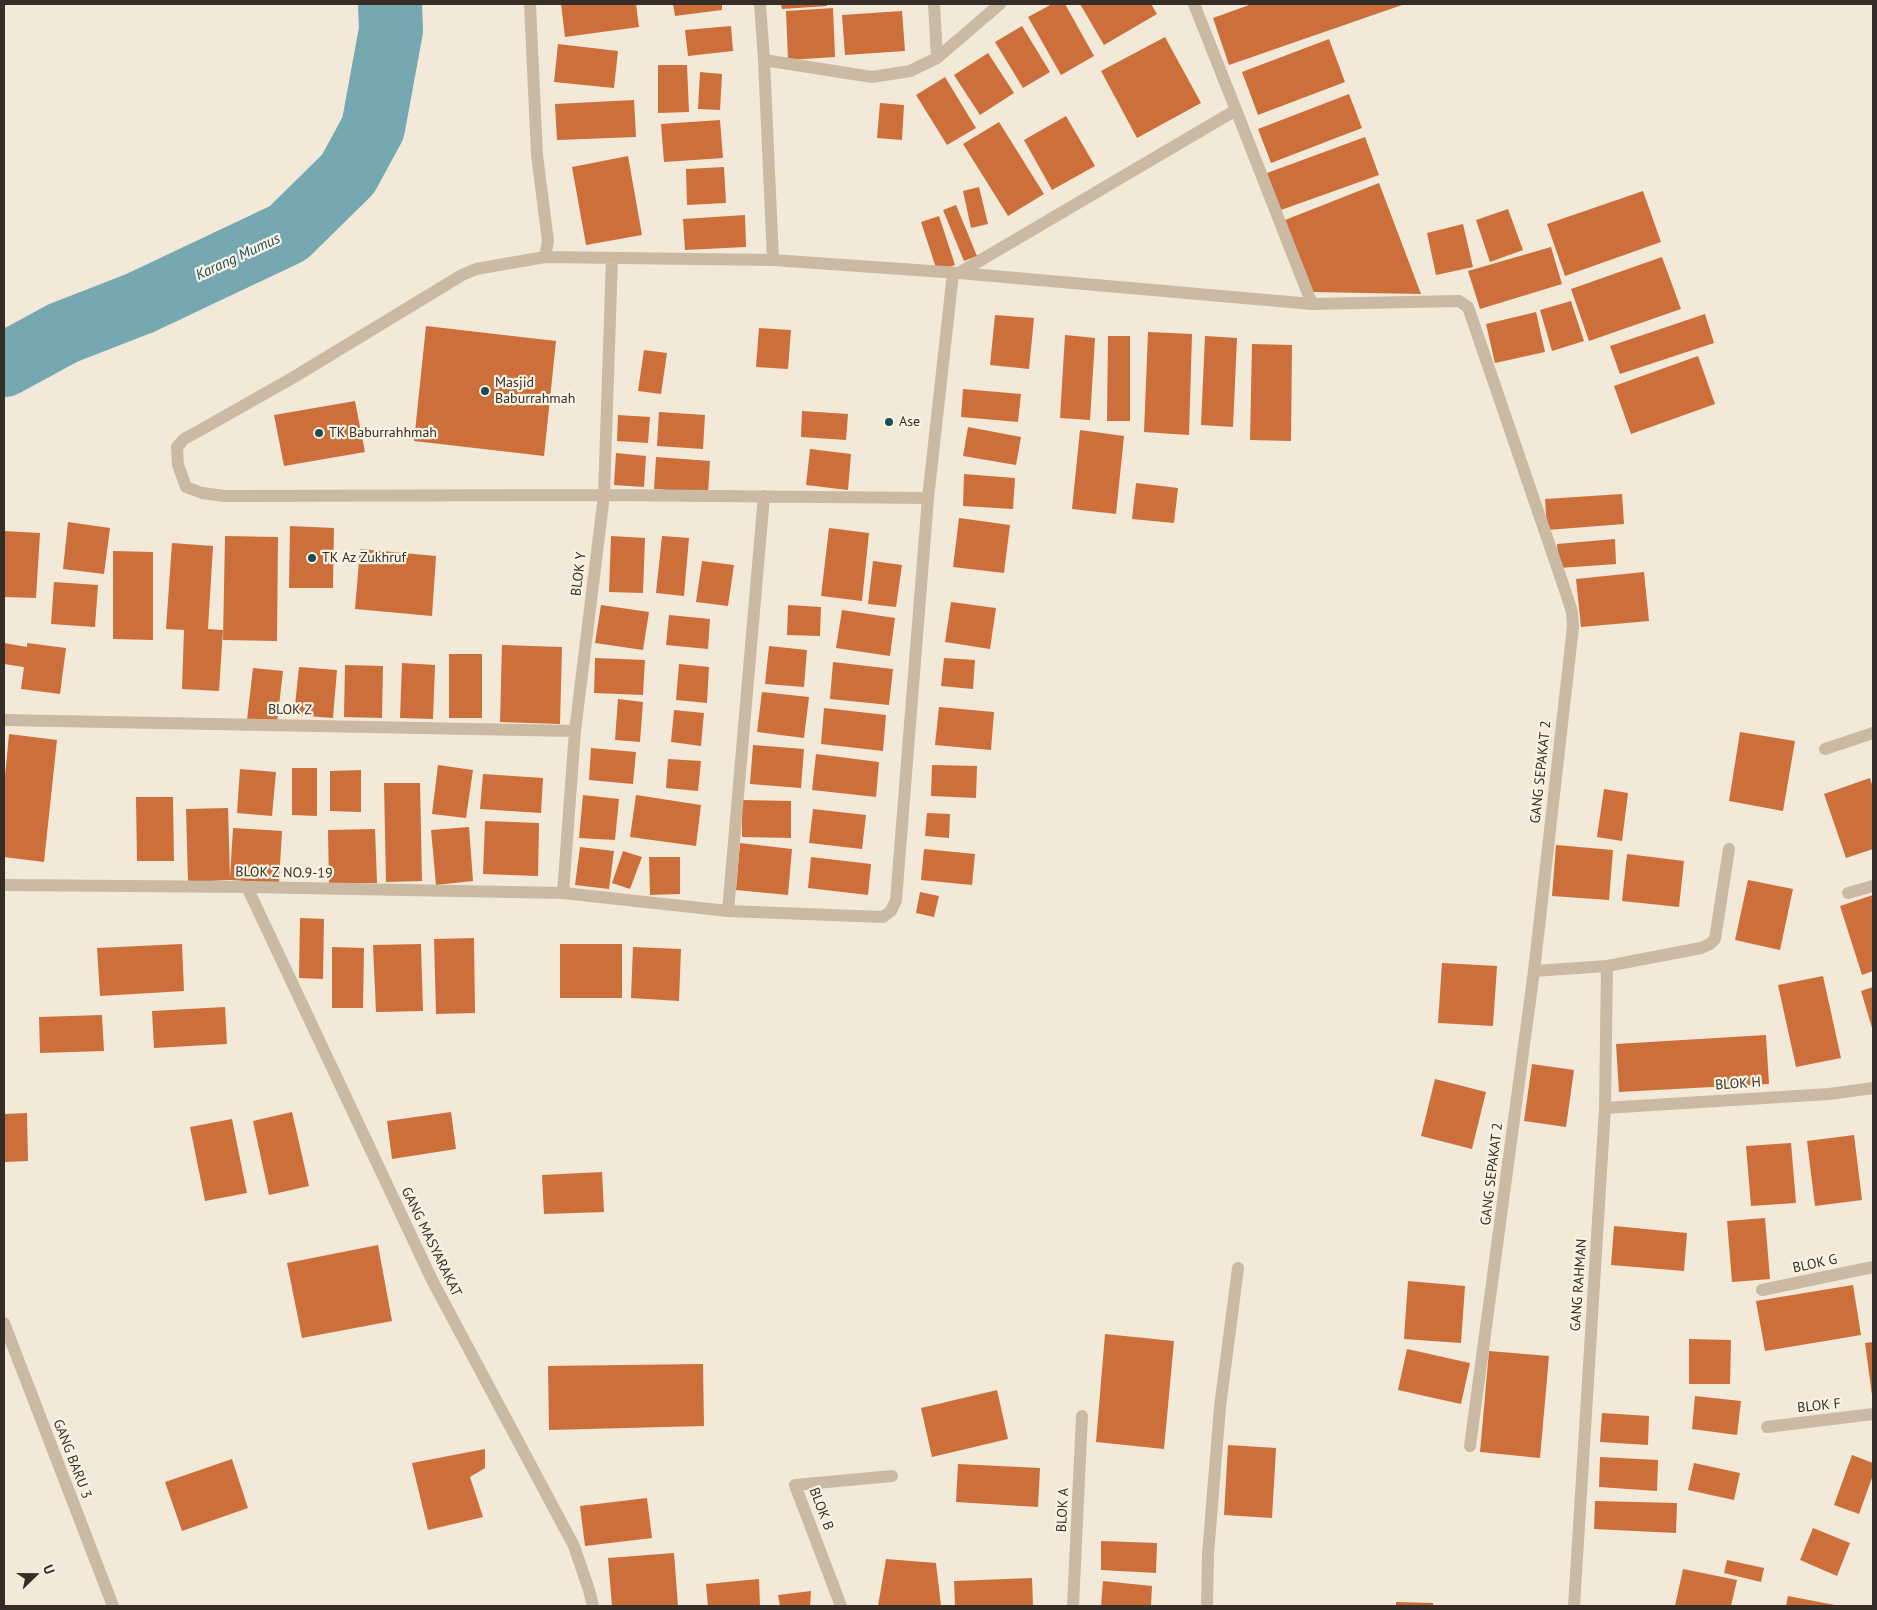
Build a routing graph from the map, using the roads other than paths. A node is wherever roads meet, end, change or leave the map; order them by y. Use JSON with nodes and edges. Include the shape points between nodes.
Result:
{"nodes":[{"id":1,"x":530,"y":4,"type":"edge"},
{"id":2,"x":760,"y":4,"type":"edge"},
{"id":3,"x":934,"y":4,"type":"edge"},
{"id":4,"x":1000,"y":4,"type":"edge"},
{"id":5,"x":1194,"y":4,"type":"edge"},
{"id":6,"x":937,"y":58,"type":"junction"},
{"id":7,"x":764,"y":60,"type":"junction"},
{"id":8,"x":1236,"y":110,"type":"junction"},
{"id":9,"x":545,"y":256,"type":"junction"},
{"id":10,"x":612,"y":258,"type":"junction"},
{"id":11,"x":773,"y":260,"type":"junction"},
{"id":12,"x":956,"y":273,"type":"junction"},
{"id":13,"x":1312,"y":304,"type":"junction"},
{"id":14,"x":604,"y":495,"type":"junction"},
{"id":15,"x":764,"y":496,"type":"junction"},
{"id":16,"x":928,"y":498,"type":"junction"},
{"id":17,"x":4,"y":720,"type":"edge"},
{"id":18,"x":575,"y":731,"type":"junction"},
{"id":19,"x":1873,"y":733,"type":"edge"},
{"id":20,"x":1825,"y":749,"type":"dead end"},
{"id":21,"x":1729,"y":849,"type":"dead end"},
{"id":22,"x":4,"y":885,"type":"edge"},
{"id":23,"x":1873,"y":886,"type":"edge"},
{"id":24,"x":247,"y":888,"type":"junction"},
{"id":25,"x":563,"y":893,"type":"junction"},
{"id":26,"x":1848,"y":893,"type":"dead end"},
{"id":27,"x":728,"y":911,"type":"junction"},
{"id":28,"x":1607,"y":966,"type":"junction"},
{"id":29,"x":1534,"y":971,"type":"junction"},
{"id":30,"x":1873,"y":1088,"type":"edge"},
{"id":31,"x":1605,"y":1108,"type":"junction"},
{"id":32,"x":1873,"y":1267,"type":"edge"},
{"id":33,"x":1238,"y":1268,"type":"dead end"},
{"id":34,"x":1762,"y":1290,"type":"dead end"},
{"id":35,"x":4,"y":1323,"type":"edge"},
{"id":36,"x":1873,"y":1414,"type":"edge"},
{"id":37,"x":1082,"y":1416,"type":"dead end"},
{"id":38,"x":1767,"y":1427,"type":"dead end"},
{"id":39,"x":1470,"y":1446,"type":"dead end"},
{"id":40,"x":892,"y":1476,"type":"dead end"},
{"id":41,"x":113,"y":1606,"type":"edge"},
{"id":42,"x":593,"y":1606,"type":"edge"},
{"id":43,"x":841,"y":1606,"type":"edge"},
{"id":44,"x":1073,"y":1606,"type":"edge"},
{"id":45,"x":1207,"y":1606,"type":"edge"},
{"id":46,"x":1574,"y":1606,"type":"edge"}],
"edges":[{"from":1,"to":9,"type":"street","via":[[537,155],[548,241]]},
{"from":2,"to":7,"type":"street"},
{"from":3,"to":6,"type":"street"},
{"from":4,"to":6,"type":"street"},
{"from":5,"to":8,"type":"street"},
{"from":6,"to":7,"type":"street","via":[[910,71],[872,76]]},
{"from":7,"to":11,"type":"street"},
{"from":8,"to":12,"type":"street"},
{"from":8,"to":13,"type":"street"},
{"from":9,"to":10,"type":"street"},
{"from":9,"to":14,"type":"street","via":[[476,269],[462,275],[184,439],[177,447],[178,466],[186,487],[202,494],[224,496]]},
{"from":10,"to":11,"type":"street"},
{"from":10,"to":14,"type":"street","name":"BLOK Y"},
{"from":11,"to":12,"type":"street"},
{"from":12,"to":13,"type":"street"},
{"from":12,"to":16,"type":"street","name":"BLOK Z NO.9-19"},
{"from":13,"to":29,"type":"street","name":"GANG SEPAKAT 2","via":[[1459,301],[1468,307],[1572,612],[1573,627]]},
{"from":14,"to":15,"type":"street"},
{"from":14,"to":18,"type":"street","name":"BLOK Y"},
{"from":15,"to":16,"type":"street"},
{"from":15,"to":27,"type":"street"},
{"from":16,"to":27,"type":"street","name":"BLOK Z NO.9-19","via":[[896,900],[891,911],[884,917]]},
{"from":17,"to":18,"type":"street","name":"BLOK Z"},
{"from":18,"to":25,"type":"street","name":"BLOK Y"},
{"from":19,"to":20,"type":"street"},
{"from":21,"to":28,"type":"street","via":[[1715,939],[1710,944]]},
{"from":22,"to":24,"type":"street","name":"BLOK Z NO.9-19"},
{"from":23,"to":26,"type":"street"},
{"from":24,"to":25,"type":"street","name":"BLOK Z NO.9-19"},
{"from":24,"to":42,"type":"street","name":"GANG MASYARAKAT","via":[[432,1280],[574,1546]]},
{"from":25,"to":27,"type":"street","name":"BLOK Z NO.9-19"},
{"from":28,"to":29,"type":"street"},
{"from":28,"to":31,"type":"street","name":"GANG RAHMAN"},
{"from":29,"to":39,"type":"street","name":"GANG SEPAKAT 2"},
{"from":30,"to":31,"type":"street","name":"BLOK H","via":[[1829,1094]]},
{"from":31,"to":46,"type":"street","name":"GANG RAHMAN"},
{"from":32,"to":34,"type":"street","name":"BLOK G"},
{"from":33,"to":45,"type":"street","via":[[1220,1407]]},
{"from":35,"to":41,"type":"street","name":"GANG BARU 3"},
{"from":36,"to":38,"type":"street","name":"BLOK F"},
{"from":37,"to":44,"type":"street","name":"BLOK A"},
{"from":40,"to":43,"type":"street","name":"BLOK B","via":[[796,1485]]}]}
